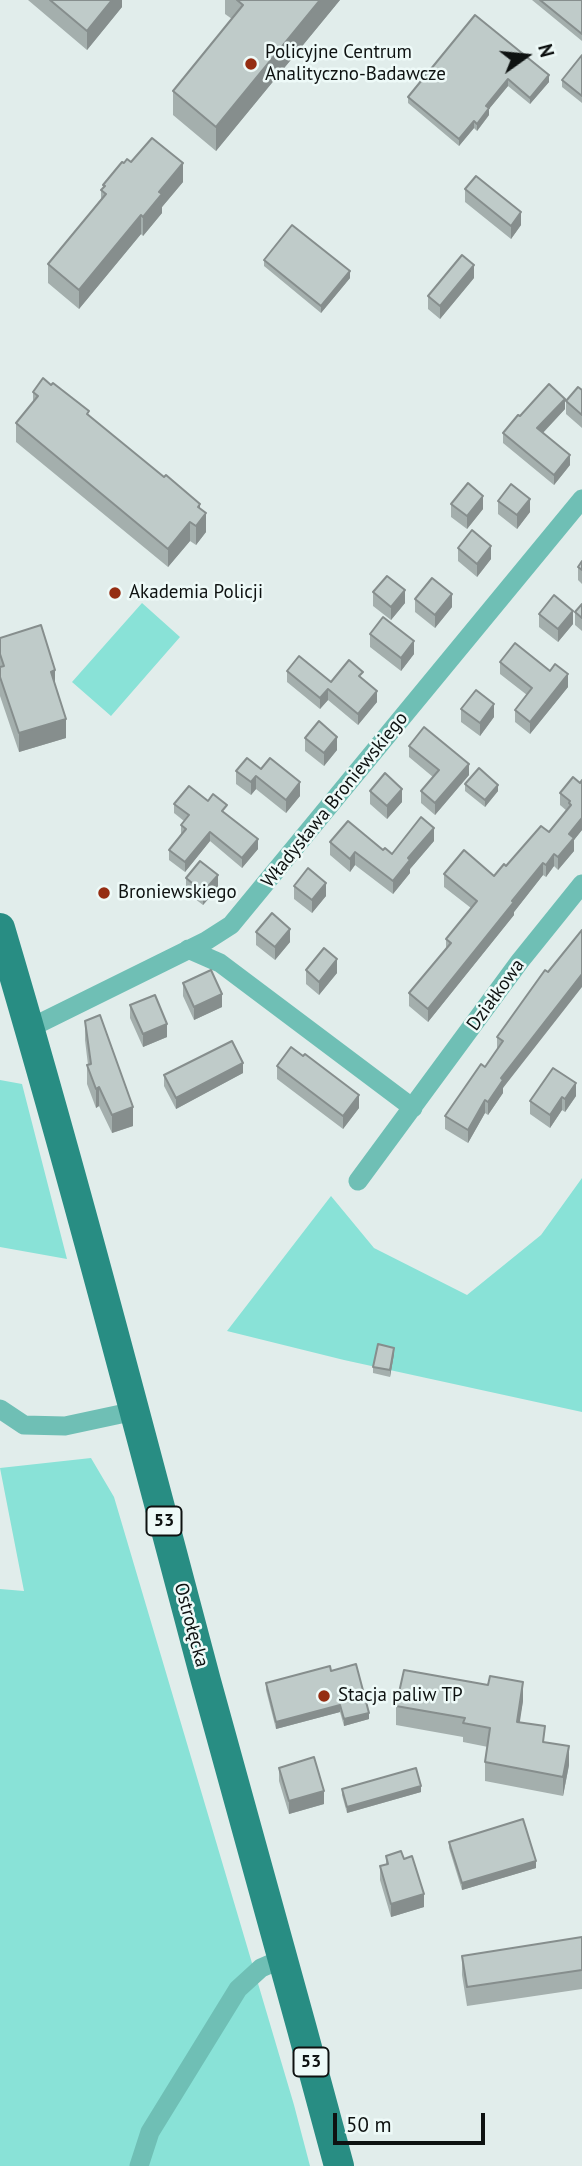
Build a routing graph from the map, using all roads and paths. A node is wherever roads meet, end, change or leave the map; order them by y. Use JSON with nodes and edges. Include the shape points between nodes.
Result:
{"nodes":[{"id":1,"x":582,"y":499,"type":"edge"},
{"id":2,"x":582,"y":884,"type":"edge"},
{"id":3,"x":0,"y":928,"type":"edge"},
{"id":4,"x":188,"y":949,"type":"junction"},
{"id":5,"x":30,"y":1028,"type":"junction"},
{"id":6,"x":413,"y":1108,"type":"junction"},
{"id":7,"x":358,"y":1181,"type":"dead end"},
{"id":8,"x":0,"y":1409,"type":"edge"},
{"id":9,"x":135,"y":1412,"type":"junction"},
{"id":10,"x":284,"y":1958,"type":"junction"},
{"id":11,"x":139,"y":2166,"type":"edge"},
{"id":12,"x":339,"y":2166,"type":"edge"}],
"edges":[{"from":1,"to":4,"type":"street","name":"Władysława Broniewskiego","via":[[240,916]]},
{"from":2,"to":6,"type":"street","name":"Działkowa"},
{"from":3,"to":5,"type":"main road","number":"53"},
{"from":4,"to":5,"type":"street","name":"Władysława Broniewskiego"},
{"from":4,"to":6,"type":"street","via":[[220,963]]},
{"from":5,"to":9,"type":"main road","name":"Ostrołęcka","number":"53"},
{"from":6,"to":7,"type":"street","name":"Działkowa"},
{"from":8,"to":9,"type":"street","via":[[24,1425],[65,1426]]},
{"from":9,"to":10,"type":"main road","name":"Ostrołęcka","number":"53"},
{"from":10,"to":11,"type":"street","via":[[261,1968],[238,1989],[150,2132]]},
{"from":10,"to":12,"type":"main road","name":"Ostrołęcka","number":"53"}]}
